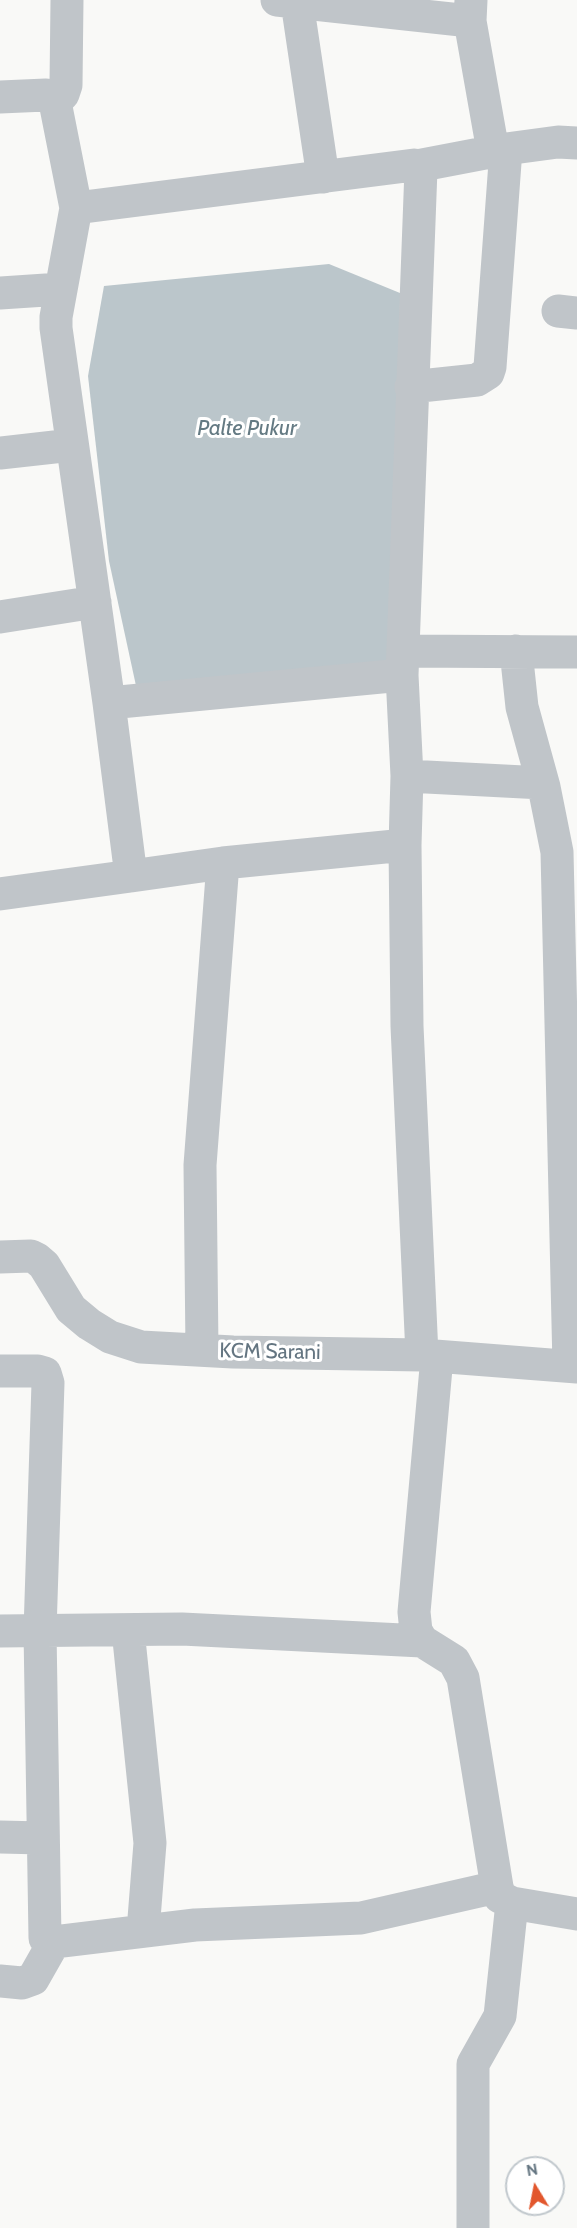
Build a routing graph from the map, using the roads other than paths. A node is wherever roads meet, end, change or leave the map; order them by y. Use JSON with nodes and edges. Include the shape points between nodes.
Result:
{"nodes":[{"id":1,"x":67,"y":0,"type":"edge"},
{"id":2,"x":301,"y":2,"type":"edge"},
{"id":3,"x":471,"y":10,"type":"edge"},
{"id":4,"x":0,"y":97,"type":"edge"},
{"id":5,"x":55,"y":102,"type":"junction"},
{"id":6,"x":577,"y":143,"type":"edge"},
{"id":7,"x":499,"y":150,"type":"junction"},
{"id":8,"x":417,"y":166,"type":"junction"},
{"id":9,"x":323,"y":177,"type":"junction"},
{"id":10,"x":76,"y":208,"type":"junction"},
{"id":11,"x":61,"y":289,"type":"junction"},
{"id":12,"x":0,"y":293,"type":"edge"},
{"id":13,"x":411,"y":387,"type":"junction"},
{"id":14,"x":72,"y":445,"type":"junction"},
{"id":15,"x":0,"y":453,"type":"edge"},
{"id":16,"x":95,"y":602,"type":"junction"},
{"id":17,"x":0,"y":617,"type":"edge"},
{"id":18,"x":516,"y":651,"type":"junction"},
{"id":19,"x":577,"y":652,"type":"edge"},
{"id":20,"x":402,"y":663,"type":"junction"},
{"id":21,"x":109,"y":703,"type":"junction"},
{"id":22,"x":407,"y":776,"type":"junction"},
{"id":23,"x":543,"y":783,"type":"junction"},
{"id":24,"x":405,"y":845,"type":"junction"},
{"id":25,"x":223,"y":863,"type":"junction"},
{"id":26,"x":131,"y":876,"type":"junction"},
{"id":27,"x":0,"y":894,"type":"edge"},
{"id":28,"x":0,"y":1257,"type":"edge"},
{"id":29,"x":202,"y":1350,"type":"junction"},
{"id":30,"x":430,"y":1356,"type":"junction"},
{"id":31,"x":573,"y":1366,"type":"edge"},
{"id":32,"x":0,"y":1371,"type":"edge"},
{"id":33,"x":128,"y":1630,"type":"junction"},
{"id":34,"x":0,"y":1631,"type":"edge"},
{"id":35,"x":40,"y":1631,"type":"junction"},
{"id":36,"x":422,"y":1641,"type":"junction"},
{"id":37,"x":0,"y":1837,"type":"edge"},
{"id":38,"x":43,"y":1838,"type":"junction"},
{"id":39,"x":504,"y":1895,"type":"junction"},
{"id":40,"x":577,"y":1914,"type":"edge"},
{"id":41,"x":143,"y":1931,"type":"junction"},
{"id":42,"x":54,"y":1942,"type":"junction"},
{"id":43,"x":0,"y":1981,"type":"edge"},
{"id":44,"x":473,"y":2228,"type":"edge"}],
"edges":[{"from":1,"to":5,"type":"street","via":[[66,85]]},
{"from":2,"to":3,"type":"street"},
{"from":2,"to":9,"type":"street"},
{"from":3,"to":7,"type":"street"},
{"from":4,"to":5,"type":"street","via":[[46,95]]},
{"from":5,"to":10,"type":"street"},
{"from":6,"to":7,"type":"street"},
{"from":7,"to":8,"type":"street"},
{"from":7,"to":13,"type":"street","via":[[488,373],[477,380]]},
{"from":8,"to":9,"type":"street"},
{"from":8,"to":13,"type":"street","via":[[422,175]]},
{"from":9,"to":10,"type":"street"},
{"from":10,"to":11,"type":"street"},
{"from":11,"to":12,"type":"street"},
{"from":11,"to":14,"type":"street","via":[[56,328]]},
{"from":13,"to":20,"type":"street"},
{"from":14,"to":15,"type":"street"},
{"from":14,"to":16,"type":"street"},
{"from":16,"to":17,"type":"street"},
{"from":16,"to":21,"type":"street"},
{"from":18,"to":19,"type":"street"},
{"from":18,"to":20,"type":"street"},
{"from":18,"to":23,"type":"street","via":[[522,708]]},
{"from":20,"to":21,"type":"street"},
{"from":20,"to":22,"type":"street"},
{"from":21,"to":26,"type":"street"},
{"from":22,"to":23,"type":"street"},
{"from":22,"to":24,"type":"street"},
{"from":23,"to":31,"type":"street","via":[[557,852]]},
{"from":24,"to":25,"type":"street"},
{"from":24,"to":30,"type":"street","via":[[406,1026]]},
{"from":25,"to":26,"type":"street"},
{"from":25,"to":29,"type":"street","via":[[200,1175]]},
{"from":26,"to":27,"type":"street"},
{"from":28,"to":29,"type":"street","name":"KCM Sarani","via":[[37,1259],[71,1309],[110,1337],[141,1347]]},
{"from":29,"to":30,"type":"street","name":"KCM Sarani"},
{"from":30,"to":31,"type":"street","name":"KCM Sarani"},
{"from":30,"to":36,"type":"street","via":[[414,1612],[416,1632]]},
{"from":32,"to":35,"type":"street","via":[[38,1371],[45,1373],[48,1383]]},
{"from":33,"to":35,"type":"street"},
{"from":33,"to":36,"type":"street","via":[[182,1629]]},
{"from":33,"to":41,"type":"street","via":[[150,1843]]},
{"from":34,"to":35,"type":"street"},
{"from":35,"to":38,"type":"street"},
{"from":36,"to":39,"type":"street","via":[[454,1661],[463,1678]]},
{"from":37,"to":38,"type":"street"},
{"from":38,"to":42,"type":"street","via":[[45,1938]]},
{"from":39,"to":40,"type":"street"},
{"from":39,"to":41,"type":"street","via":[[361,1918]]},
{"from":39,"to":44,"type":"street","via":[[500,2016],[473,2064]]},
{"from":41,"to":42,"type":"street"},
{"from":42,"to":43,"type":"street","via":[[33,1979],[22,1983]]}]}
